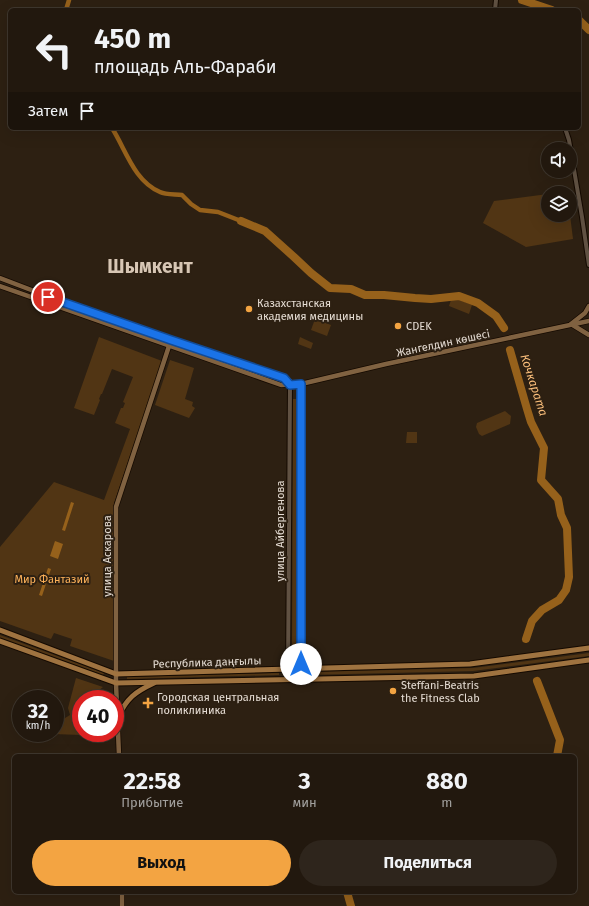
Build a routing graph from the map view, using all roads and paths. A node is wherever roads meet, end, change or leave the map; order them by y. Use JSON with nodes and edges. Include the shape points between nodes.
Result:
{"nodes":[{"id":1,"x":496,"y":0,"type":"edge"},
{"id":2,"x":495,"y":8,"type":"edge"},
{"id":3,"x":566,"y":130,"type":"edge"},
{"id":4,"x":589,"y":265,"type":"edge"},
{"id":5,"x":0,"y":278,"type":"edge"},
{"id":6,"x":0,"y":286,"type":"edge"},
{"id":7,"x":589,"y":306,"type":"edge"},
{"id":8,"x":589,"y":321,"type":"edge"},
{"id":9,"x":571,"y":324,"type":"junction"},
{"id":10,"x":589,"y":335,"type":"edge"},
{"id":11,"x":171,"y":340,"type":"junction"},
{"id":12,"x":168,"y":346,"type":"junction"},
{"id":13,"x":301,"y":384,"type":"junction"},
{"id":14,"x":290,"y":385,"type":"junction"},
{"id":15,"x":0,"y":630,"type":"edge"},
{"id":16,"x":0,"y":641,"type":"edge"},
{"id":17,"x":589,"y":648,"type":"edge"},
{"id":18,"x":589,"y":660,"type":"edge"},
{"id":19,"x":288,"y":669,"type":"junction"},
{"id":20,"x":301,"y":669,"type":"junction"},
{"id":21,"x":116,"y":674,"type":"junction"},
{"id":22,"x":288,"y":678,"type":"junction"},
{"id":23,"x":300,"y":678,"type":"junction"},
{"id":24,"x":156,"y":682,"type":"junction"},
{"id":25,"x":116,"y":683,"type":"junction"},
{"id":26,"x":116,"y":690,"type":"edge"},
{"id":27,"x":124,"y":707,"type":"edge"},
{"id":28,"x":119,"y":742,"type":"edge"},
{"id":29,"x":119,"y":754,"type":"edge"},
{"id":30,"x":122,"y":894,"type":"edge"},
{"id":31,"x":122,"y":906,"type":"edge"}],
"edges":[{"from":1,"to":2,"type":"street"},
{"from":3,"to":4,"type":"street"},
{"from":5,"to":11,"type":"main road"},
{"from":6,"to":12,"type":"main road","name":"Жангелдин көшесі"},
{"from":7,"to":9,"type":"main road","via":[[585,313]]},
{"from":8,"to":9,"type":"main road","name":"Жангелдин көшесі"},
{"from":9,"to":10,"type":"main road"},
{"from":9,"to":13,"type":"main road","name":"Жангелдин көшесі"},
{"from":11,"to":12,"type":"main road","name":"улица Аскарова"},
{"from":11,"to":14,"type":"main road","via":[[284,378]]},
{"from":12,"to":14,"type":"main road","name":"Жангелдин көшесі","via":[[281,385]]},
{"from":12,"to":21,"type":"main road","name":"улица Аскарова","via":[[116,507]]},
{"from":13,"to":14,"type":"main road","name":"Жангелдин көшесі"},
{"from":13,"to":20,"type":"street","name":"улица Айбергенова"},
{"from":14,"to":19,"type":"street","name":"улица Айбергенова"},
{"from":15,"to":21,"type":"main road","name":"Республика даңғылы"},
{"from":16,"to":25,"type":"main road","name":"Республика даңғылы"},
{"from":17,"to":20,"type":"main road","name":"Республика даңғылы","via":[[470,664]]},
{"from":18,"to":23,"type":"main road","name":"Республика даңғылы","via":[[474,676]]},
{"from":19,"to":20,"type":"main road","name":"Республика даңғылы"},
{"from":19,"to":21,"type":"main road","name":"Республика даңғылы"},
{"from":19,"to":22,"type":"street","name":"улица Айбергенова"},
{"from":20,"to":23,"type":"street","name":"улица Айбергенова"},
{"from":21,"to":25,"type":"main road","name":"улица Аскарова"},
{"from":22,"to":23,"type":"main road","name":"Республика даңғылы"},
{"from":22,"to":24,"type":"main road","name":"Республика даңғылы"},
{"from":24,"to":25,"type":"main road","name":"Республика даңғылы"},
{"from":24,"to":27,"type":"main road","via":[[135,693]]},
{"from":25,"to":26,"type":"main road","name":"улица Аскарова"},
{"from":28,"to":29,"type":"main road","name":"улица Аскарова"},
{"from":30,"to":31,"type":"main road"}]}
